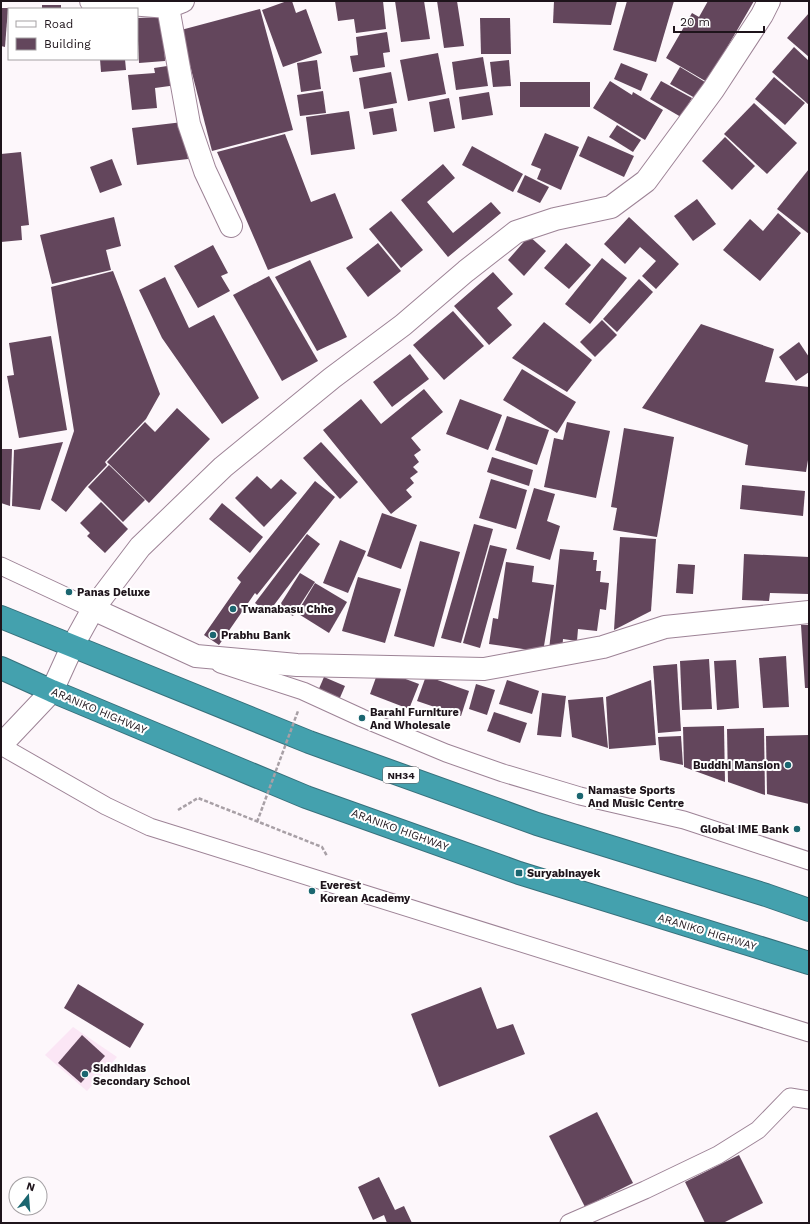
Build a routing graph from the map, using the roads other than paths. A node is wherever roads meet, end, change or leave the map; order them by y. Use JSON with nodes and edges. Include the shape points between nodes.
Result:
{"nodes":[{"id":1,"x":91,"y":1,"type":"edge"},
{"id":2,"x":769,"y":1,"type":"edge"},
{"id":3,"x":175,"y":4,"type":"edge"},
{"id":4,"x":231,"y":226,"type":"dead end"},
{"id":5,"x":1,"y":566,"type":"edge"},
{"id":6,"x":93,"y":609,"type":"junction"},
{"id":7,"x":809,"y":612,"type":"edge"},
{"id":8,"x":1,"y":618,"type":"edge"},
{"id":9,"x":72,"y":646,"type":"junction"},
{"id":10,"x":196,"y":656,"type":"junction"},
{"id":11,"x":1,"y":668,"type":"edge"},
{"id":12,"x":52,"y":691,"type":"junction"},
{"id":13,"x":1,"y":746,"type":"edge"},
{"id":14,"x":809,"y":861,"type":"edge"},
{"id":15,"x":809,"y":910,"type":"edge"},
{"id":16,"x":809,"y":964,"type":"edge"},
{"id":17,"x":809,"y":1033,"type":"edge"},
{"id":18,"x":809,"y":1100,"type":"edge"},
{"id":19,"x":569,"y":1223,"type":"edge"}],
"edges":[{"from":1,"to":3,"type":"street"},
{"from":2,"to":6,"type":"street","via":[[713,90],[646,181],[611,207],[555,219],[516,232],[472,266],[403,325],[332,378],[223,467],[140,547]]},
{"from":3,"to":4,"type":"street","via":[[190,124],[205,171]]},
{"from":5,"to":6,"type":"lane"},
{"from":6,"to":9,"type":"street"},
{"from":6,"to":10,"type":"street"},
{"from":7,"to":10,"type":"street","via":[[665,628],[602,647],[484,669],[297,665]]},
{"from":8,"to":9,"type":"highway","number":"NH34"},
{"from":9,"to":12,"type":"street"},
{"from":9,"to":15,"type":"highway","number":"NH34","via":[[309,742],[537,824]]},
{"from":10,"to":14,"type":"lane","via":[[303,691],[446,753],[503,773],[580,796],[684,820]]},
{"from":11,"to":12,"type":"highway","name":"ARANIKO HIGHWAY"},
{"from":12,"to":13,"type":"street"},
{"from":12,"to":16,"type":"highway","name":"ARANIKO HIGHWAY","via":[[306,797],[504,868]]},
{"from":13,"to":17,"type":"lane","via":[[106,806],[150,827]]},
{"from":18,"to":19,"type":"lane","via":[[790,1097],[758,1130],[718,1155]]}]}
